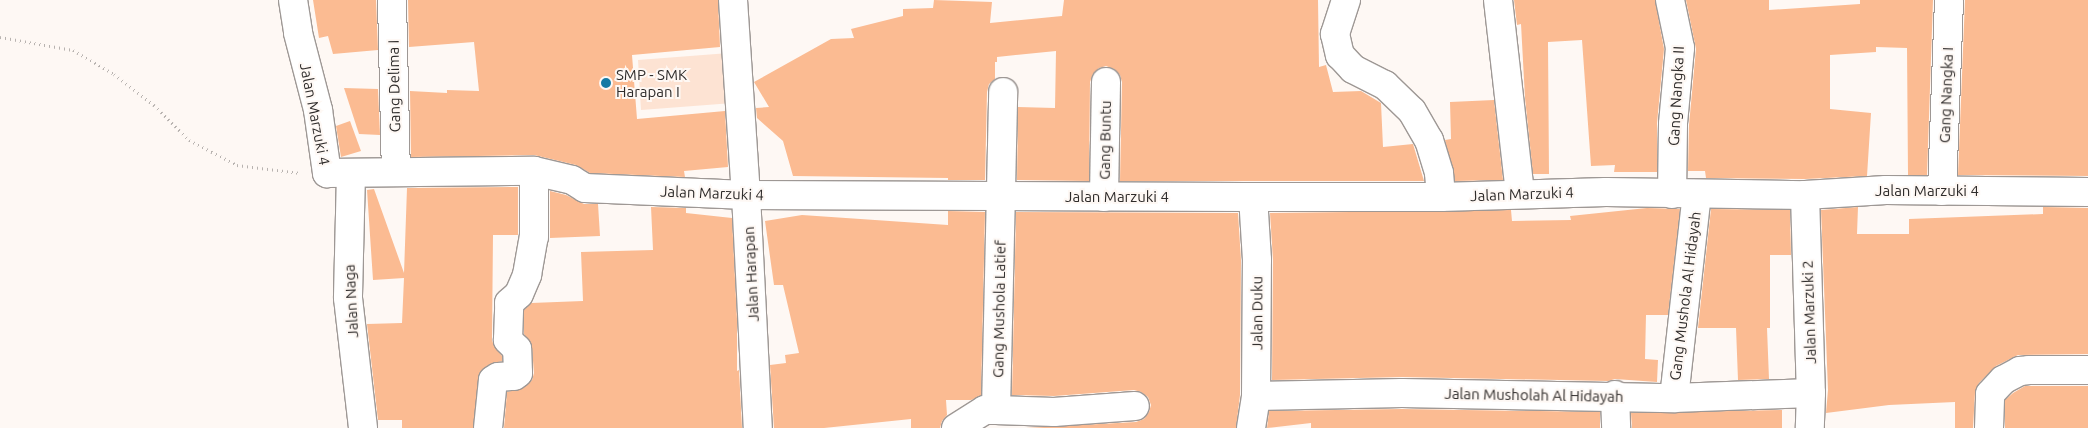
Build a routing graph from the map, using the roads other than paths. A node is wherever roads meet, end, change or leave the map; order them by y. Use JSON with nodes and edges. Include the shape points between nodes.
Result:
{"nodes":[{"id":1,"x":293,"y":0,"type":"edge"},
{"id":2,"x":392,"y":0,"type":"edge"},
{"id":3,"x":732,"y":0,"type":"edge"},
{"id":4,"x":1346,"y":0,"type":"edge"},
{"id":5,"x":1498,"y":0,"type":"edge"},
{"id":6,"x":1670,"y":0,"type":"edge"},
{"id":7,"x":1949,"y":0,"type":"edge"},
{"id":8,"x":1106,"y":82,"type":"dead end"},
{"id":9,"x":1004,"y":92,"type":"dead end"},
{"id":10,"x":396,"y":172,"type":"junction"},
{"id":11,"x":534,"y":172,"type":"junction"},
{"id":12,"x":339,"y":173,"type":"junction"},
{"id":13,"x":1942,"y":191,"type":"junction"},
{"id":14,"x":2088,"y":192,"type":"edge"},
{"id":15,"x":746,"y":194,"type":"junction"},
{"id":16,"x":1520,"y":194,"type":"junction"},
{"id":17,"x":1684,"y":194,"type":"junction"},
{"id":18,"x":1805,"y":195,"type":"junction"},
{"id":19,"x":1001,"y":196,"type":"junction"},
{"id":20,"x":1104,"y":197,"type":"junction"},
{"id":21,"x":1441,"y":197,"type":"junction"},
{"id":22,"x":1253,"y":198,"type":"junction"},
{"id":23,"x":2088,"y":370,"type":"edge"},
{"id":24,"x":1812,"y":393,"type":"junction"},
{"id":25,"x":1615,"y":395,"type":"junction"},
{"id":26,"x":1256,"y":396,"type":"junction"},
{"id":27,"x":1674,"y":398,"type":"junction"},
{"id":28,"x":1135,"y":406,"type":"dead end"},
{"id":29,"x":991,"y":410,"type":"junction"},
{"id":30,"x":363,"y":428,"type":"edge"},
{"id":31,"x":488,"y":428,"type":"edge"},
{"id":32,"x":759,"y":428,"type":"edge"},
{"id":33,"x":956,"y":428,"type":"edge"},
{"id":34,"x":1251,"y":428,"type":"edge"},
{"id":35,"x":1616,"y":428,"type":"edge"},
{"id":36,"x":1810,"y":428,"type":"edge"},
{"id":37,"x":1989,"y":428,"type":"edge"}],
"edges":[{"from":1,"to":12,"type":"street","name":"Jalan Marzuki 4","via":[[318,110]]},
{"from":2,"to":10,"type":"street","name":"Gang Delima I"},
{"from":3,"to":15,"type":"street","name":"Jalan Harapan"},
{"from":4,"to":21,"type":"street","via":[[1334,34],[1340,56],[1353,69],[1385,85],[1412,111],[1429,140],[1439,173]]},
{"from":5,"to":16,"type":"street"},
{"from":6,"to":17,"type":"street","name":"Gang Nangka II","via":[[1680,48],[1673,124]]},
{"from":7,"to":13,"type":"street","name":"Gang Nangka I"},
{"from":8,"to":20,"type":"street","name":"Gang Buntu"},
{"from":9,"to":19,"type":"street","name":"Gang Mushola Latief"},
{"from":10,"to":11,"type":"street","name":"Jalan Marzuki 4"},
{"from":10,"to":12,"type":"street","name":"Jalan Marzuki 4"},
{"from":11,"to":15,"type":"street","name":"Jalan Marzuki 4","via":[[572,180],[585,188]]},
{"from":11,"to":31,"type":"street","via":[[534,236],[519,294],[509,303],[508,340],[517,349],[518,373],[493,380]]},
{"from":12,"to":30,"type":"street","name":"Jalan Naga","via":[[348,298]]},
{"from":13,"to":14,"type":"street","name":"Jalan Marzuki 4"},
{"from":13,"to":18,"type":"street","name":"Jalan Marzuki 4","via":[[1886,190]]},
{"from":15,"to":19,"type":"street","name":"Jalan Marzuki 4"},
{"from":15,"to":32,"type":"street","name":"Jalan Harapan"},
{"from":16,"to":17,"type":"street","name":"Jalan Marzuki 4"},
{"from":16,"to":21,"type":"street","name":"Jalan Marzuki 4"},
{"from":17,"to":18,"type":"street","name":"Jalan Marzuki 4"},
{"from":17,"to":27,"type":"street","name":"Gang Mushola Al Hidayah"},
{"from":18,"to":24,"type":"street","name":"Jalan Marzuki 2"},
{"from":19,"to":20,"type":"street","name":"Jalan Marzuki 4"},
{"from":19,"to":29,"type":"street","name":"Gang Mushola Latief"},
{"from":20,"to":22,"type":"street","name":"Jalan Marzuki 4"},
{"from":21,"to":22,"type":"street","name":"Jalan Marzuki 4"},
{"from":22,"to":26,"type":"street","name":"Jalan Duku","via":[[1257,260]]},
{"from":23,"to":37,"type":"street","via":[[2020,371],[2003,380],[1990,394]]},
{"from":24,"to":27,"type":"street","name":"Jalan Musholah Al Hidayah"},
{"from":24,"to":36,"type":"street","name":"Jalan Marzuki 2"},
{"from":25,"to":26,"type":"street","name":"Jalan Musholah Al Hidayah","via":[[1402,393]]},
{"from":25,"to":27,"type":"street","name":"Jalan Musholah Al Hidayah"},
{"from":25,"to":35,"type":"street"},
{"from":26,"to":34,"type":"street","name":"Jalan Duku"},
{"from":28,"to":29,"type":"street","via":[[1054,412]]},
{"from":29,"to":33,"type":"street"}]}
